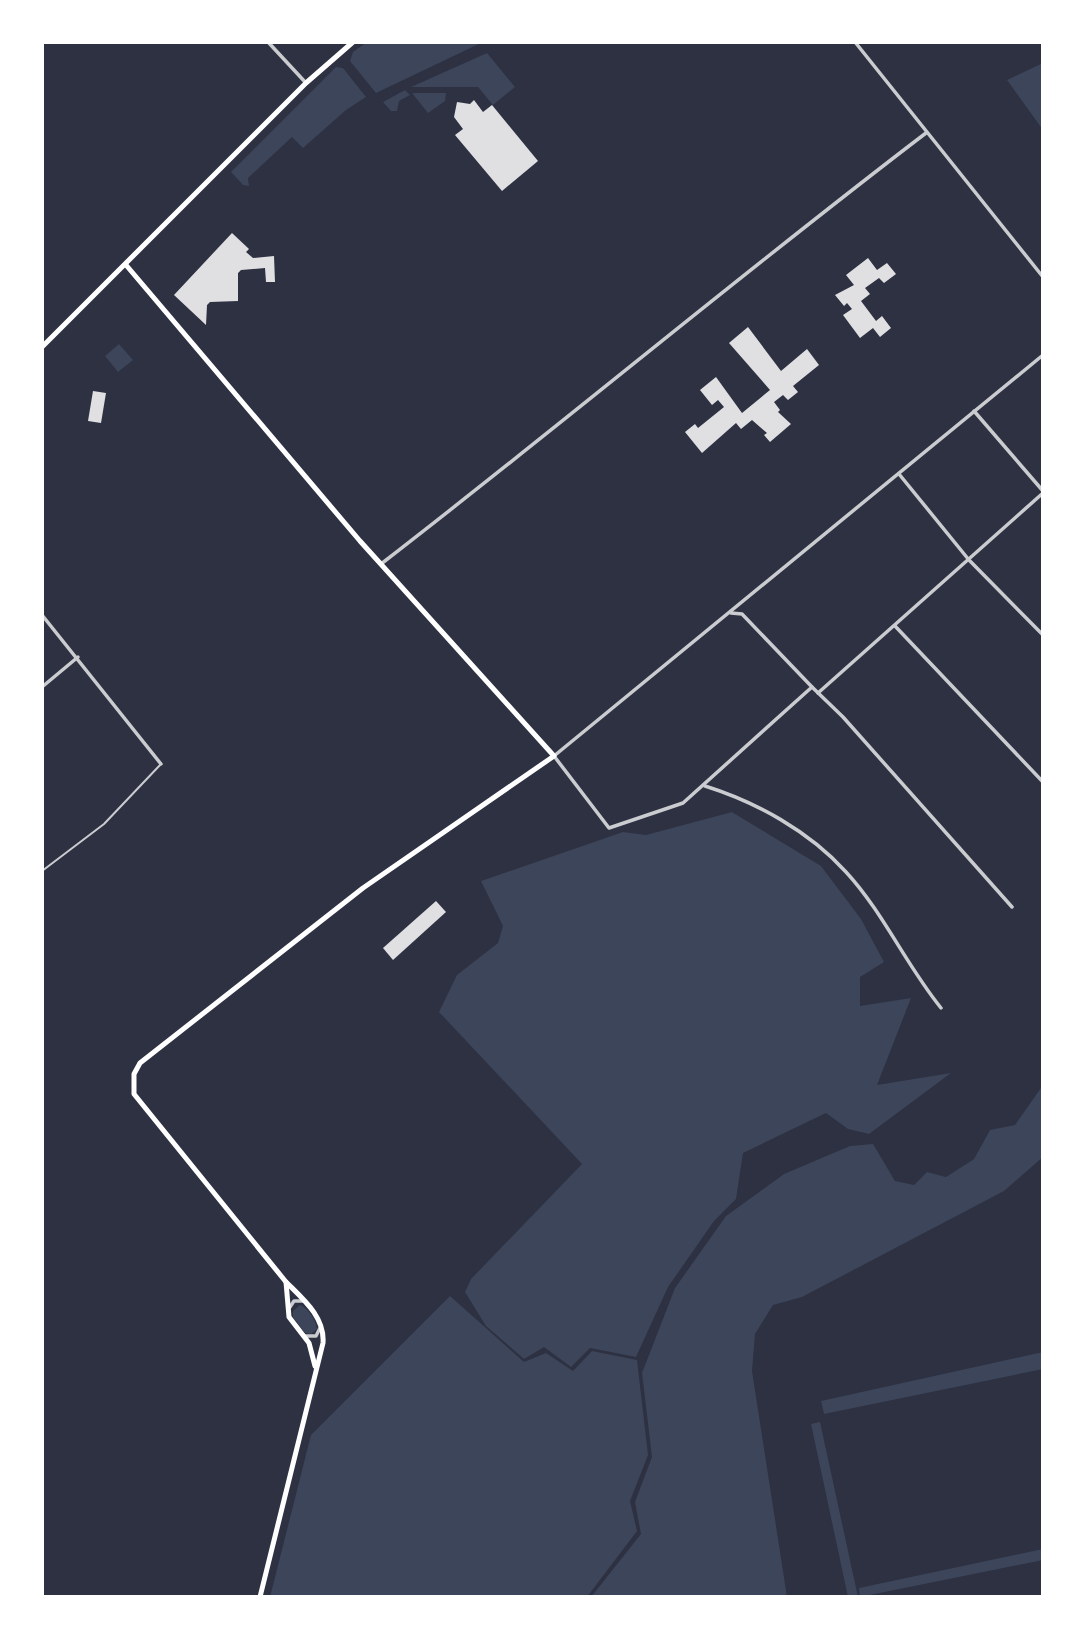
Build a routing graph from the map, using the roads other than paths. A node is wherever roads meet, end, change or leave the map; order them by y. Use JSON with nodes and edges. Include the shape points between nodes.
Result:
{"nodes":[{"id":1,"x":268,"y":42,"type":"edge"},
{"id":2,"x":353,"y":42,"type":"edge"},
{"id":3,"x":855,"y":42,"type":"edge"},
{"id":4,"x":306,"y":83,"type":"junction"},
{"id":5,"x":926,"y":133,"type":"junction"},
{"id":6,"x":126,"y":265,"type":"junction"},
{"id":7,"x":1043,"y":277,"type":"edge"},
{"id":8,"x":42,"y":347,"type":"edge"},
{"id":9,"x":1043,"y":355,"type":"edge"},
{"id":10,"x":974,"y":411,"type":"junction"},
{"id":11,"x":898,"y":474,"type":"junction"},
{"id":12,"x":1043,"y":492,"type":"edge"},
{"id":13,"x":969,"y":560,"type":"junction"},
{"id":14,"x":381,"y":564,"type":"junction"},
{"id":15,"x":731,"y":612,"type":"junction"},
{"id":16,"x":42,"y":615,"type":"edge"},
{"id":17,"x":895,"y":625,"type":"junction"},
{"id":18,"x":1043,"y":635,"type":"edge"},
{"id":19,"x":78,"y":657,"type":"junction"},
{"id":20,"x":42,"y":687,"type":"edge"},
{"id":21,"x":812,"y":687,"type":"junction"},
{"id":22,"x":818,"y":693,"type":"junction"},
{"id":23,"x":554,"y":755,"type":"junction"},
{"id":24,"x":161,"y":764,"type":"joint"},
{"id":25,"x":1043,"y":782,"type":"edge"},
{"id":26,"x":705,"y":786,"type":"junction"},
{"id":27,"x":42,"y":871,"type":"edge"},
{"id":28,"x":1012,"y":907,"type":"dead end"},
{"id":29,"x":941,"y":1008,"type":"dead end"},
{"id":30,"x":286,"y":1282,"type":"junction"},
{"id":31,"x":305,"y":1301,"type":"junction"},
{"id":32,"x":288,"y":1311,"type":"junction"},
{"id":33,"x":321,"y":1326,"type":"junction"},
{"id":34,"x":303,"y":1335,"type":"junction"},
{"id":35,"x":315,"y":1370,"type":"junction"},
{"id":36,"x":260,"y":1597,"type":"edge"}],
"edges":[{"from":1,"to":4,"type":"street"},
{"from":2,"to":4,"type":"main road"},
{"from":3,"to":5,"type":"street"},
{"from":4,"to":6,"type":"main road"},
{"from":5,"to":7,"type":"street"},
{"from":5,"to":14,"type":"street"},
{"from":6,"to":8,"type":"main road"},
{"from":6,"to":14,"type":"main road"},
{"from":9,"to":10,"type":"street"},
{"from":10,"to":11,"type":"street"},
{"from":10,"to":12,"type":"street"},
{"from":11,"to":13,"type":"street"},
{"from":11,"to":15,"type":"street"},
{"from":12,"to":13,"type":"street"},
{"from":13,"to":17,"type":"street"},
{"from":13,"to":18,"type":"street"},
{"from":14,"to":23,"type":"main road"},
{"from":15,"to":21,"type":"street","via":[[742,614]]},
{"from":15,"to":23,"type":"street"},
{"from":16,"to":19,"type":"street"},
{"from":17,"to":22,"type":"street"},
{"from":17,"to":25,"type":"street"},
{"from":19,"to":20,"type":"street"},
{"from":19,"to":24,"type":"street"},
{"from":21,"to":22,"type":"street"},
{"from":21,"to":26,"type":"street"},
{"from":22,"to":28,"type":"street"},
{"from":23,"to":26,"type":"street","via":[[609,828],[682,803]]},
{"from":23,"to":30,"type":"main road","via":[[344,902],[140,1063],[134,1074],[134,1094]]},
{"from":24,"to":27,"type":"lane","via":[[104,824]]},
{"from":26,"to":29,"type":"street","via":[[746,799],[795,830],[845,871]]},
{"from":30,"to":31,"type":"main road"},
{"from":30,"to":32,"type":"main road"},
{"from":31,"to":32,"type":"street","via":[[294,1301]]},
{"from":31,"to":33,"type":"main road"},
{"from":32,"to":34,"type":"main road"},
{"from":33,"to":34,"type":"street","via":[[316,1336]]},
{"from":33,"to":35,"type":"main road","via":[[323,1343]]},
{"from":34,"to":35,"type":"main road"},
{"from":35,"to":36,"type":"main road"}]}
